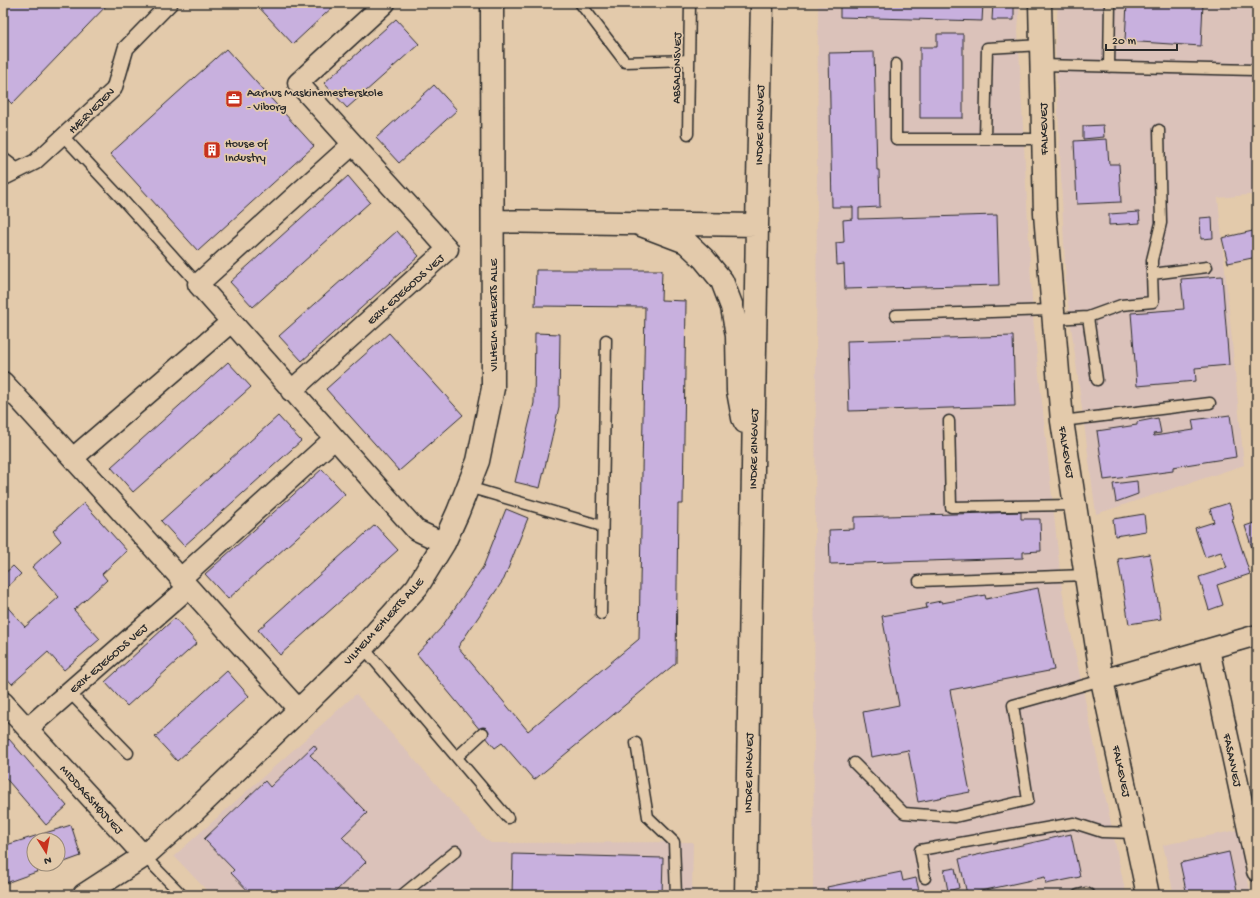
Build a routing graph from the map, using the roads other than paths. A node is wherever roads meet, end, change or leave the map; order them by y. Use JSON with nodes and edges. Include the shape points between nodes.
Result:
{"nodes":[{"id":1,"x":170,"y":3,"type":"edge"},
{"id":2,"x":385,"y":3,"type":"edge"},
{"id":3,"x":492,"y":3,"type":"edge"},
{"id":4,"x":580,"y":3,"type":"edge"},
{"id":5,"x":690,"y":3,"type":"edge"},
{"id":6,"x":762,"y":3,"type":"edge"},
{"id":7,"x":1040,"y":3,"type":"edge"},
{"id":8,"x":1110,"y":3,"type":"edge"},
{"id":9,"x":1041,"y":55,"type":"junction"},
{"id":10,"x":688,"y":60,"type":"junction"},
{"id":11,"x":896,"y":64,"type":"dead end"},
{"id":12,"x":1109,"y":67,"type":"junction"},
{"id":13,"x":1254,"y":70,"type":"dead end"},
{"id":14,"x":1159,"y":130,"type":"dead end"},
{"id":15,"x":688,"y":134,"type":"dead end"},
{"id":16,"x":63,"y":136,"type":"junction"},
{"id":17,"x":985,"y":139,"type":"junction"},
{"id":18,"x":1043,"y":139,"type":"junction"},
{"id":19,"x":353,"y":144,"type":"junction"},
{"id":20,"x":3,"y":161,"type":"edge"},
{"id":21,"x":10,"y":175,"type":"edge"},
{"id":22,"x":493,"y":221,"type":"junction"},
{"id":23,"x":636,"y":223,"type":"junction"},
{"id":24,"x":757,"y":225,"type":"junction"},
{"id":25,"x":1207,"y":267,"type":"dead end"},
{"id":26,"x":1152,"y":274,"type":"junction"},
{"id":27,"x":198,"y":284,"type":"junction"},
{"id":28,"x":896,"y":315,"type":"dead end"},
{"id":29,"x":1053,"y":315,"type":"junction"},
{"id":30,"x":1088,"y":317,"type":"junction"},
{"id":31,"x":231,"y":322,"type":"junction"},
{"id":32,"x":606,"y":340,"type":"dead end"},
{"id":33,"x":1097,"y":380,"type":"dead end"},
{"id":34,"x":3,"y":382,"type":"edge"},
{"id":35,"x":291,"y":391,"type":"junction"},
{"id":36,"x":1210,"y":404,"type":"dead end"},
{"id":37,"x":949,"y":421,"type":"dead end"},
{"id":38,"x":1062,"y":421,"type":"junction"},
{"id":39,"x":753,"y":438,"type":"junction"},
{"id":40,"x":334,"y":439,"type":"junction"},
{"id":41,"x":73,"y":458,"type":"junction"},
{"id":42,"x":468,"y":487,"type":"junction"},
{"id":43,"x":1075,"y":505,"type":"junction"},
{"id":44,"x":602,"y":526,"type":"junction"},
{"id":45,"x":444,"y":544,"type":"junction"},
{"id":46,"x":1086,"y":575,"type":"junction"},
{"id":47,"x":919,"y":581,"type":"dead end"},
{"id":48,"x":184,"y":584,"type":"junction"},
{"id":49,"x":601,"y":614,"type":"dead end"},
{"id":50,"x":1257,"y":635,"type":"edge"},
{"id":51,"x":363,"y":647,"type":"junction"},
{"id":52,"x":1209,"y":649,"type":"junction"},
{"id":53,"x":1102,"y":680,"type":"junction"},
{"id":54,"x":69,"y":692,"type":"junction"},
{"id":55,"x":3,"y":702,"type":"edge"},
{"id":56,"x":299,"y":710,"type":"junction"},
{"id":57,"x":28,"y":728,"type":"junction"},
{"id":58,"x":483,"y":734,"type":"dead end"},
{"id":59,"x":636,"y":743,"type":"dead end"},
{"id":60,"x":128,"y":753,"type":"dead end"},
{"id":61,"x":457,"y":757,"type":"junction"},
{"id":62,"x":854,"y":763,"type":"dead end"},
{"id":63,"x":508,"y":818,"type":"dead end"},
{"id":64,"x":1135,"y":833,"type":"junction"},
{"id":65,"x":456,"y":851,"type":"dead end"},
{"id":66,"x":144,"y":856,"type":"junction"},
{"id":67,"x":1257,"y":871,"type":"edge"},
{"id":68,"x":925,"y":878,"type":"dead end"},
{"id":69,"x":84,"y":895,"type":"edge"},
{"id":70,"x":182,"y":895,"type":"edge"},
{"id":71,"x":402,"y":895,"type":"edge"},
{"id":72,"x":676,"y":895,"type":"edge"},
{"id":73,"x":746,"y":895,"type":"edge"},
{"id":74,"x":1078,"y":895,"type":"edge"},
{"id":75,"x":1090,"y":895,"type":"edge"},
{"id":76,"x":1148,"y":895,"type":"edge"}],
"edges":[{"from":1,"to":16,"type":"street","name":"HÆRVEJEN","via":[[126,48],[114,89]]},
{"from":2,"to":19,"type":"street","name":"ERIK EJEGODS VEJ","via":[[298,83]]},
{"from":3,"to":22,"type":"street","name":"VILHELM EHLERTS ALLE"},
{"from":4,"to":10,"type":"lane","via":[[625,62]]},
{"from":5,"to":10,"type":"lane","name":"ABSALONSVEJ"},
{"from":6,"to":24,"type":"street","name":"INDRE RINGVEJ"},
{"from":7,"to":9,"type":"street","name":"FALKEVEJ"},
{"from":8,"to":12,"type":"lane"},
{"from":9,"to":12,"type":"lane"},
{"from":9,"to":17,"type":"lane","via":[[987,48]]},
{"from":9,"to":18,"type":"street","name":"FALKEVEJ"},
{"from":10,"to":15,"type":"lane","name":"ABSALONSVEJ"},
{"from":11,"to":17,"type":"lane","via":[[896,139]]},
{"from":12,"to":13,"type":"lane"},
{"from":14,"to":26,"type":"lane","via":[[1161,223],[1152,260]]},
{"from":16,"to":21,"type":"street","name":"HÆRVEJEN","via":[[35,162]]},
{"from":16,"to":27,"type":"lane"},
{"from":17,"to":18,"type":"lane"},
{"from":18,"to":29,"type":"street","name":"FALKEVEJ","via":[[1045,214]]},
{"from":19,"to":27,"type":"street"},
{"from":19,"to":35,"type":"street","name":"ERIK EJEGODS VEJ","via":[[448,250]]},
{"from":20,"to":21,"type":"street"},
{"from":22,"to":23,"type":"street"},
{"from":22,"to":42,"type":"street","name":"VILHELM EHLERTS ALLE","via":[[492,388],[478,461]]},
{"from":23,"to":24,"type":"street"},
{"from":23,"to":39,"type":"street","via":[[686,242],[722,281],[732,307],[737,336],[738,391],[743,418]]},
{"from":24,"to":39,"type":"street","name":"INDRE RINGVEJ"},
{"from":25,"to":26,"type":"lane"},
{"from":26,"to":30,"type":"lane","via":[[1153,302],[1121,305]]},
{"from":27,"to":31,"type":"street"},
{"from":28,"to":29,"type":"lane"},
{"from":29,"to":30,"type":"lane"},
{"from":29,"to":38,"type":"street","name":"FALKEVEJ"},
{"from":30,"to":33,"type":"lane"},
{"from":31,"to":35,"type":"street"},
{"from":31,"to":41,"type":"street"},
{"from":32,"to":44,"type":"lane"},
{"from":34,"to":41,"type":"street"},
{"from":35,"to":40,"type":"street"},
{"from":36,"to":38,"type":"lane"},
{"from":37,"to":43,"type":"lane","via":[[951,507]]},
{"from":38,"to":43,"type":"street","name":"FALKEVEJ"},
{"from":39,"to":73,"type":"street","name":"INDRE RINGVEJ"},
{"from":40,"to":45,"type":"street","via":[[416,530]]},
{"from":40,"to":48,"type":"street","name":"ERIK EJEGODS VEJ"},
{"from":41,"to":48,"type":"street"},
{"from":42,"to":44,"type":"lane"},
{"from":42,"to":45,"type":"street","name":"VILHELM EHLERTS ALLE"},
{"from":43,"to":46,"type":"street","name":"FALKEVEJ"},
{"from":44,"to":49,"type":"lane"},
{"from":45,"to":51,"type":"street","name":"VILHELM EHLERTS ALLE","via":[[416,588]]},
{"from":46,"to":47,"type":"lane"},
{"from":46,"to":53,"type":"street","name":"FALKEVEJ"},
{"from":48,"to":54,"type":"street","name":"ERIK EJEGODS VEJ"},
{"from":48,"to":56,"type":"street"},
{"from":50,"to":52,"type":"street"},
{"from":51,"to":56,"type":"street","name":"VILHELM EHLERTS ALLE"},
{"from":51,"to":61,"type":"lane"},
{"from":52,"to":53,"type":"street"},
{"from":52,"to":67,"type":"street","name":"FASANVEJ"},
{"from":53,"to":62,"type":"lane","via":[[1013,705],[1028,800],[955,818],[904,813]]},
{"from":53,"to":64,"type":"street","name":"FALKEVEJ"},
{"from":54,"to":57,"type":"street","name":"ERIK EJEGODS VEJ"},
{"from":54,"to":60,"type":"lane"},
{"from":55,"to":57,"type":"street","name":"MIDDAGSHØJVEJ"},
{"from":56,"to":66,"type":"street","name":"VILHELM EHLERTS ALLE"},
{"from":57,"to":66,"type":"street","name":"MIDDAGSHØJVEJ"},
{"from":58,"to":61,"type":"lane"},
{"from":59,"to":72,"type":"lane","via":[[648,817],[674,842]]},
{"from":61,"to":63,"type":"lane"},
{"from":64,"to":68,"type":"lane","via":[[1102,832],[1074,823],[920,850]]},
{"from":64,"to":76,"type":"street","name":"FALKEVEJ"},
{"from":65,"to":71,"type":"lane"},
{"from":66,"to":69,"type":"street","name":"VILHELM EHLERTS ALLE"},
{"from":66,"to":70,"type":"lane","name":"MIDDAGSHØJVEJ"},
{"from":74,"to":75,"type":"lane"}]}
